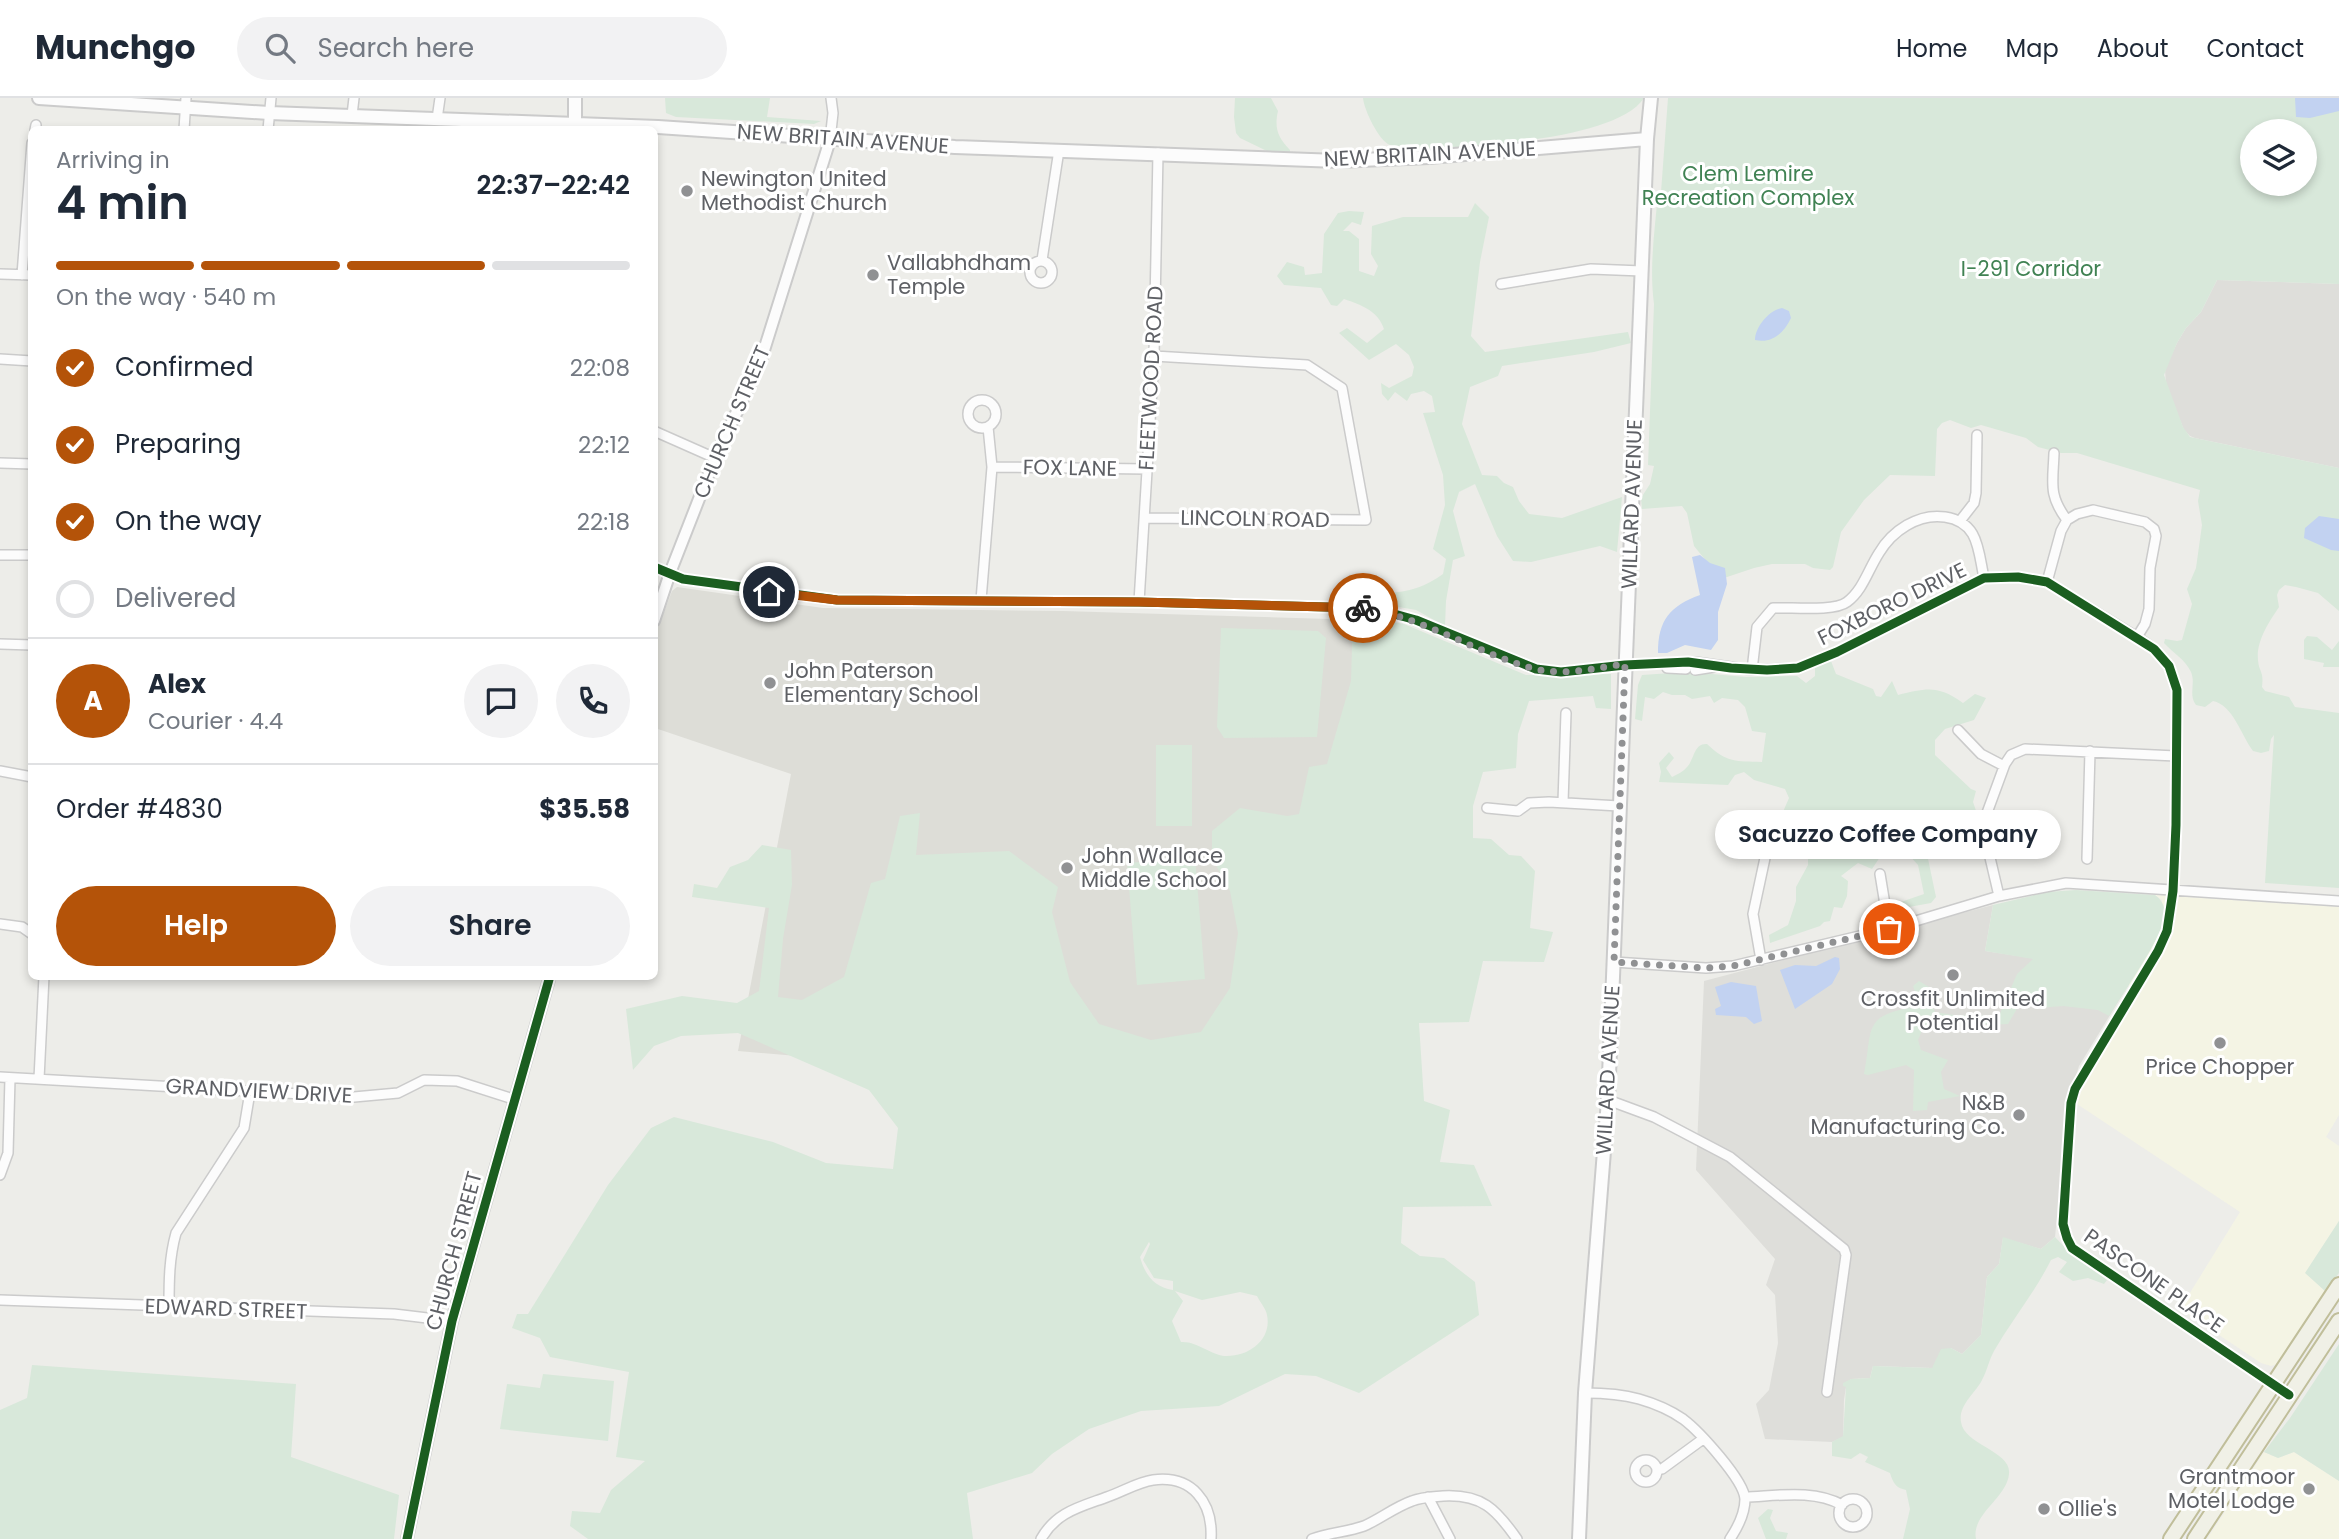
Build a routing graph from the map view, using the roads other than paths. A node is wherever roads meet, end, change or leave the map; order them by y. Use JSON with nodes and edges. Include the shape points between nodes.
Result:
{"nodes":[{"id":1,"x":39,"y":98,"type":"edge"},
{"id":2,"x":271,"y":98,"type":"edge"},
{"id":3,"x":354,"y":98,"type":"edge"},
{"id":4,"x":440,"y":98,"type":"edge"},
{"id":5,"x":575,"y":98,"type":"edge"},
{"id":6,"x":831,"y":98,"type":"edge"},
{"id":7,"x":1651,"y":98,"type":"edge"},
{"id":8,"x":102,"y":101,"type":"edge"},
{"id":9,"x":185,"y":103,"type":"edge"},
{"id":10,"x":269,"y":113,"type":"junction"},
{"id":11,"x":352,"y":116,"type":"junction"},
{"id":12,"x":438,"y":119,"type":"junction"},
{"id":13,"x":575,"y":123,"type":"junction"},
{"id":14,"x":462,"y":125,"type":"edge"},
{"id":15,"x":184,"y":126,"type":"edge"},
{"id":16,"x":268,"y":126,"type":"edge"},
{"id":17,"x":620,"y":126,"type":"edge"},
{"id":18,"x":658,"y":129,"type":"edge"},
{"id":19,"x":1647,"y":139,"type":"junction"},
{"id":20,"x":830,"y":140,"type":"junction"},
{"id":21,"x":1059,"y":150,"type":"junction"},
{"id":22,"x":1158,"y":153,"type":"junction"},
{"id":23,"x":28,"y":249,"type":"edge"},
{"id":24,"x":1042,"y":260,"type":"dead end"},
{"id":25,"x":1642,"y":271,"type":"junction"},
{"id":26,"x":0,"y":274,"type":"edge"},
{"id":27,"x":27,"y":275,"type":"edge"},
{"id":28,"x":1501,"y":284,"type":"dead end"},
{"id":29,"x":1154,"y":356,"type":"junction"},
{"id":30,"x":0,"y":359,"type":"edge"},
{"id":31,"x":28,"y":361,"type":"edge"},
{"id":32,"x":989,"y":427,"type":"dead end"},
{"id":33,"x":658,"y":433,"type":"edge"},
{"id":34,"x":1976,"y":435,"type":"dead end"},
{"id":35,"x":2054,"y":453,"type":"dead end"},
{"id":36,"x":715,"y":458,"type":"junction"},
{"id":37,"x":0,"y":463,"type":"edge"},
{"id":38,"x":28,"y":464,"type":"edge"},
{"id":39,"x":992,"y":467,"type":"junction"},
{"id":40,"x":1147,"y":469,"type":"junction"},
{"id":41,"x":1144,"y":518,"type":"junction"},
{"id":42,"x":2067,"y":520,"type":"junction"},
{"id":43,"x":1960,"y":521,"type":"junction"},
{"id":44,"x":0,"y":555,"type":"edge"},
{"id":45,"x":28,"y":555,"type":"edge"},
{"id":46,"x":658,"y":568,"type":"edge"},
{"id":47,"x":670,"y":573,"type":"junction"},
{"id":48,"x":1984,"y":578,"type":"junction"},
{"id":49,"x":2047,"y":582,"type":"junction"},
{"id":50,"x":981,"y":600,"type":"junction"},
{"id":51,"x":1139,"y":602,"type":"junction"},
{"id":52,"x":658,"y":609,"type":"edge"},
{"id":53,"x":2137,"y":637,"type":"junction"},
{"id":54,"x":0,"y":644,"type":"edge"},
{"id":55,"x":28,"y":645,"type":"edge"},
{"id":56,"x":1625,"y":664,"type":"junction"},
{"id":57,"x":1752,"y":670,"type":"junction"},
{"id":58,"x":1566,"y":713,"type":"dead end"},
{"id":59,"x":1958,"y":730,"type":"dead end"},
{"id":60,"x":2090,"y":751,"type":"junction"},
{"id":61,"x":2176,"y":756,"type":"junction"},
{"id":62,"x":2004,"y":766,"type":"junction"},
{"id":63,"x":0,"y":771,"type":"edge"},
{"id":64,"x":28,"y":776,"type":"edge"},
{"id":65,"x":1563,"y":802,"type":"junction"},
{"id":66,"x":1619,"y":806,"type":"junction"},
{"id":67,"x":1487,"y":808,"type":"dead end"},
{"id":68,"x":1761,"y":847,"type":"dead end"},
{"id":69,"x":2087,"y":859,"type":"dead end"},
{"id":70,"x":1880,"y":874,"type":"dead end"},
{"id":71,"x":2173,"y":891,"type":"junction"},
{"id":72,"x":1999,"y":896,"type":"junction"},
{"id":73,"x":2339,"y":901,"type":"edge"},
{"id":74,"x":0,"y":924,"type":"edge"},
{"id":75,"x":1889,"y":929,"type":"junction"},
{"id":76,"x":28,"y":932,"type":"edge"},
{"id":77,"x":1761,"y":960,"type":"junction"},
{"id":78,"x":1614,"y":962,"type":"junction"},
{"id":79,"x":44,"y":980,"type":"edge"},
{"id":80,"x":549,"y":980,"type":"edge"},
{"id":81,"x":5,"y":1078,"type":"edge"},
{"id":82,"x":39,"y":1079,"type":"junction"},
{"id":83,"x":250,"y":1092,"type":"junction"},
{"id":84,"x":513,"y":1099,"type":"junction"},
{"id":85,"x":1608,"y":1100,"type":"junction"},
{"id":86,"x":0,"y":1175,"type":"edge"},
{"id":87,"x":2339,"y":1285,"type":"edge"},
{"id":88,"x":0,"y":1300,"type":"edge"},
{"id":89,"x":169,"y":1307,"type":"junction"},
{"id":90,"x":452,"y":1321,"type":"junction"},
{"id":91,"x":2339,"y":1321,"type":"edge"},
{"id":92,"x":2273,"y":1385,"type":"junction"},
{"id":93,"x":1827,"y":1392,"type":"dead end"},
{"id":94,"x":1585,"y":1393,"type":"junction"},
{"id":95,"x":2289,"y":1395,"type":"junction"},
{"id":96,"x":1703,"y":1439,"type":"junction"},
{"id":97,"x":1658,"y":1470,"type":"dead end"},
{"id":98,"x":1428,"y":1497,"type":"junction"},
{"id":99,"x":1745,"y":1497,"type":"junction"},
{"id":100,"x":1842,"y":1505,"type":"dead end"},
{"id":101,"x":407,"y":1539,"type":"edge"},
{"id":102,"x":1041,"y":1539,"type":"edge"},
{"id":103,"x":1212,"y":1539,"type":"edge"},
{"id":104,"x":1312,"y":1539,"type":"edge"},
{"id":105,"x":1450,"y":1539,"type":"edge"},
{"id":106,"x":1517,"y":1539,"type":"edge"},
{"id":107,"x":1579,"y":1539,"type":"edge"},
{"id":108,"x":1730,"y":1539,"type":"edge"},
{"id":109,"x":2171,"y":1539,"type":"edge"},
{"id":110,"x":2195,"y":1539,"type":"edge"}],
"edges":[{"from":1,"to":8,"type":"main road","name":"NEW BRITAIN AVENUE"},
{"from":2,"to":10,"type":"street"},
{"from":3,"to":11,"type":"street"},
{"from":4,"to":12,"type":"street"},
{"from":5,"to":13,"type":"main road"},
{"from":6,"to":20,"type":"street"},
{"from":7,"to":19,"type":"main road","name":"WILLARD AVENUE"},
{"from":8,"to":9,"type":"main road","name":"NEW BRITAIN AVENUE"},
{"from":9,"to":10,"type":"main road","name":"NEW BRITAIN AVENUE"},
{"from":9,"to":15,"type":"street"},
{"from":10,"to":11,"type":"main road","name":"NEW BRITAIN AVENUE"},
{"from":10,"to":16,"type":"street"},
{"from":11,"to":12,"type":"main road","name":"NEW BRITAIN AVENUE"},
{"from":12,"to":14,"type":"main road","name":"NEW BRITAIN AVENUE"},
{"from":13,"to":14,"type":"main road","name":"NEW BRITAIN AVENUE"},
{"from":13,"to":17,"type":"main road","name":"NEW BRITAIN AVENUE"},
{"from":18,"to":20,"type":"main road","name":"NEW BRITAIN AVENUE"},
{"from":19,"to":22,"type":"main road","name":"NEW BRITAIN AVENUE","via":[[1378,160]]},
{"from":19,"to":25,"type":"main road","name":"WILLARD AVENUE"},
{"from":20,"to":21,"type":"main road","name":"NEW BRITAIN AVENUE"},
{"from":20,"to":36,"type":"street","name":"CHURCH STREET","via":[[761,363]]},
{"from":21,"to":22,"type":"main road","name":"NEW BRITAIN AVENUE"},
{"from":21,"to":24,"type":"street"},
{"from":22,"to":29,"type":"street","name":"FLEETWOOD ROAD"},
{"from":23,"to":27,"type":"street"},
{"from":25,"to":28,"type":"street","via":[[1591,269]]},
{"from":25,"to":56,"type":"main road","name":"WILLARD AVENUE"},
{"from":26,"to":27,"type":"street"},
{"from":29,"to":40,"type":"street","name":"FLEETWOOD ROAD"},
{"from":29,"to":41,"type":"street","name":"LINCOLN ROAD","via":[[1307,365],[1342,388],[1366,520]]},
{"from":30,"to":31,"type":"street"},
{"from":32,"to":39,"type":"street"},
{"from":33,"to":36,"type":"street"},
{"from":34,"to":43,"type":"street","via":[[1976,493]]},
{"from":35,"to":42,"type":"street","via":[[2053,495]]},
{"from":36,"to":47,"type":"street","name":"CHURCH STREET"},
{"from":37,"to":38,"type":"street"},
{"from":39,"to":40,"type":"street","name":"FOX LANE"},
{"from":39,"to":50,"type":"street"},
{"from":40,"to":41,"type":"street","name":"FLEETWOOD ROAD"},
{"from":41,"to":51,"type":"street","name":"FLEETWOOD ROAD"},
{"from":42,"to":49,"type":"street"},
{"from":42,"to":53,"type":"street","via":[[2093,510],[2146,522],[2154,529],[2149,609]]},
{"from":43,"to":48,"type":"street","via":[[1974,535]]},
{"from":43,"to":57,"type":"street","via":[[1940,516],[1915,519],[1898,531],[1880,551],[1860,589],[1844,604],[1773,608],[1757,627]]},
{"from":44,"to":45,"type":"street"},
{"from":46,"to":47,"type":"street","name":"FOXBORO DRIVE"},
{"from":47,"to":50,"type":"street","name":"FOXBORO DRIVE","via":[[725,586],[837,600]]},
{"from":47,"to":52,"type":"street","name":"CHURCH STREET"},
{"from":48,"to":49,"type":"street","name":"FOXBORO DRIVE"},
{"from":48,"to":57,"type":"street","name":"FOXBORO DRIVE","via":[[1808,664]]},
{"from":49,"to":53,"type":"street","name":"FOXBORO DRIVE"},
{"from":50,"to":51,"type":"street","name":"FOXBORO DRIVE"},
{"from":51,"to":56,"type":"street","name":"FOXBORO DRIVE","via":[[1363,608],[1416,621],[1536,669],[1561,672]]},
{"from":53,"to":61,"type":"street","name":"FOXBORO DRIVE","via":[[2169,666],[2178,690]]},
{"from":54,"to":55,"type":"street"},
{"from":56,"to":57,"type":"street","name":"FOXBORO DRIVE"},
{"from":56,"to":66,"type":"main road","name":"WILLARD AVENUE"},
{"from":58,"to":65,"type":"street"},
{"from":59,"to":62,"type":"street","via":[[1981,754]]},
{"from":60,"to":61,"type":"street"},
{"from":60,"to":62,"type":"street","via":[[2025,749],[2011,755]]},
{"from":60,"to":69,"type":"street"},
{"from":61,"to":71,"type":"street","name":"FOXBORO DRIVE"},
{"from":62,"to":72,"type":"street","via":[[1984,821]]},
{"from":63,"to":64,"type":"street"},
{"from":65,"to":66,"type":"street"},
{"from":65,"to":67,"type":"street","via":[[1529,803],[1518,811]]},
{"from":66,"to":78,"type":"main road","name":"WILLARD AVENUE"},
{"from":68,"to":77,"type":"street","via":[[1765,858],[1753,924]]},
{"from":70,"to":75,"type":"street"},
{"from":71,"to":72,"type":"street","via":[[2066,883]]},
{"from":71,"to":73,"type":"street"},
{"from":71,"to":92,"type":"street","name":"PASCONE PLACE","via":[[2167,931],[2158,951],[2075,1089],[2063,1224],[2072,1248]]},
{"from":72,"to":75,"type":"street"},
{"from":74,"to":76,"type":"street"},
{"from":75,"to":77,"type":"street"},
{"from":77,"to":78,"type":"street","via":[[1706,968]]},
{"from":78,"to":85,"type":"main road","name":"WILLARD AVENUE"},
{"from":79,"to":82,"type":"street"},
{"from":80,"to":84,"type":"street","name":"CHURCH STREET"},
{"from":81,"to":82,"type":"street","name":"GRANDVIEW DRIVE"},
{"from":81,"to":86,"type":"street","via":[[8,1153]]},
{"from":82,"to":83,"type":"street","name":"GRANDVIEW DRIVE"},
{"from":83,"to":84,"type":"street","name":"GRANDVIEW DRIVE","via":[[354,1097],[398,1093],[424,1080],[457,1081]]},
{"from":83,"to":89,"type":"street","via":[[244,1128],[176,1233]]},
{"from":84,"to":90,"type":"street","name":"CHURCH STREET"},
{"from":85,"to":93,"type":"street","via":[[1654,1116],[1730,1157],[1844,1249]]},
{"from":85,"to":94,"type":"main road","name":"WILLARD AVENUE"},
{"from":87,"to":92,"type":"highway"},
{"from":88,"to":89,"type":"street","name":"EDWARD STREET"},
{"from":89,"to":90,"type":"street","name":"EDWARD STREET","via":[[394,1314]]},
{"from":90,"to":101,"type":"street","name":"CHURCH STREET"},
{"from":91,"to":95,"type":"highway"},
{"from":92,"to":95,"type":"street","name":"PASCONE PLACE"},
{"from":92,"to":109,"type":"highway"},
{"from":94,"to":96,"type":"street","via":[[1626,1396],[1661,1408],[1683,1419]]},
{"from":94,"to":107,"type":"main road","name":"WILLARD AVENUE"},
{"from":95,"to":110,"type":"highway"},
{"from":96,"to":97,"type":"street"},
{"from":96,"to":99,"type":"street","via":[[1736,1476]]},
{"from":98,"to":104,"type":"street","via":[[1363,1526]]},
{"from":98,"to":105,"type":"street"},
{"from":98,"to":106,"type":"street","via":[[1464,1496],[1482,1502],[1502,1518]]},
{"from":99,"to":100,"type":"street","via":[[1814,1496]]},
{"from":99,"to":108,"type":"street","via":[[1740,1522]]},
{"from":102,"to":103,"type":"street","via":[[1064,1513],[1150,1480],[1171,1479],[1192,1488],[1205,1502]]}]}
